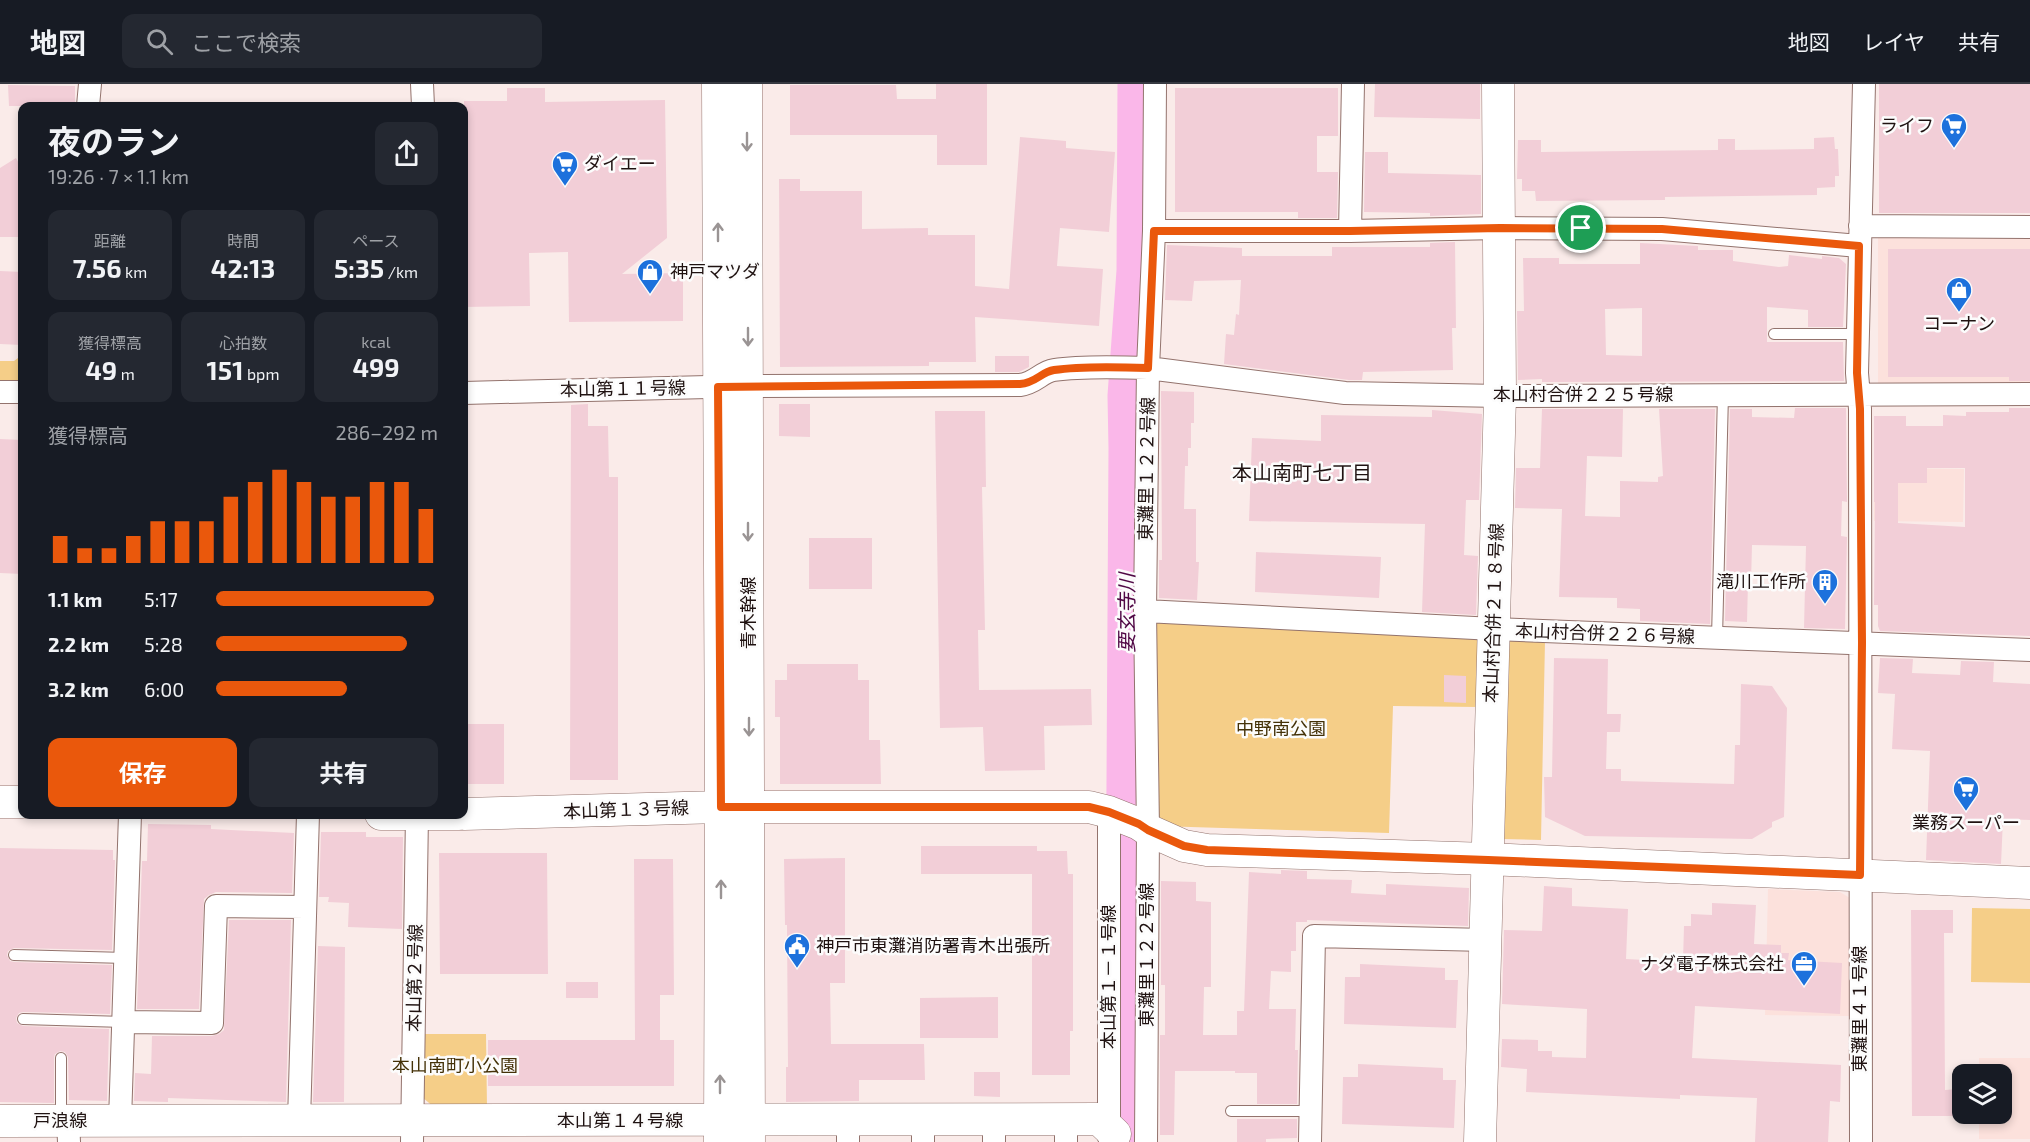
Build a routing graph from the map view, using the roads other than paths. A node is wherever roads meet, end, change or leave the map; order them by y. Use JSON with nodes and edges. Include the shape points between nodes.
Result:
{"nodes":[{"id":1,"x":90,"y":84,"type":"edge"},
{"id":2,"x":422,"y":84,"type":"edge"},
{"id":3,"x":718,"y":84,"type":"edge"},
{"id":4,"x":746,"y":84,"type":"edge"},
{"id":5,"x":1155,"y":84,"type":"edge"},
{"id":6,"x":1353,"y":84,"type":"edge"},
{"id":7,"x":1498,"y":84,"type":"edge"},
{"id":8,"x":1864,"y":84,"type":"edge"},
{"id":9,"x":88,"y":102,"type":"edge"},
{"id":10,"x":423,"y":102,"type":"edge"},
{"id":11,"x":2030,"y":227,"type":"edge"},
{"id":12,"x":1500,"y":228,"type":"junction"},
{"id":13,"x":1154,"y":231,"type":"junction"},
{"id":14,"x":1350,"y":231,"type":"junction"},
{"id":15,"x":1860,"y":236,"type":"junction"},
{"id":16,"x":1774,"y":334,"type":"dead end"},
{"id":17,"x":1858,"y":334,"type":"junction"},
{"id":18,"x":1143,"y":368,"type":"junction"},
{"id":19,"x":733,"y":387,"type":"junction"},
{"id":20,"x":0,"y":392,"type":"edge"},
{"id":21,"x":18,"y":392,"type":"edge"},
{"id":22,"x":468,"y":393,"type":"edge"},
{"id":23,"x":1859,"y":393,"type":"junction"},
{"id":24,"x":1724,"y":394,"type":"junction"},
{"id":25,"x":2030,"y":394,"type":"edge"},
{"id":26,"x":1500,"y":396,"type":"junction"},
{"id":27,"x":1145,"y":611,"type":"junction"},
{"id":28,"x":1494,"y":629,"type":"junction"},
{"id":29,"x":1717,"y":638,"type":"junction"},
{"id":30,"x":1862,"y":642,"type":"junction"},
{"id":31,"x":2030,"y":650,"type":"edge"},
{"id":32,"x":0,"y":802,"type":"edge"},
{"id":33,"x":18,"y":802,"type":"edge"},
{"id":34,"x":735,"y":807,"type":"junction"},
{"id":35,"x":468,"y":814,"type":"edge"},
{"id":36,"x":130,"y":819,"type":"edge"},
{"id":37,"x":308,"y":819,"type":"edge"},
{"id":38,"x":417,"y":819,"type":"edge"},
{"id":39,"x":1127,"y":819,"type":"junction"},
{"id":40,"x":1488,"y":860,"type":"junction"},
{"id":41,"x":1860,"y":875,"type":"junction"},
{"id":42,"x":2030,"y":883,"type":"edge"},
{"id":43,"x":305,"y":907,"type":"junction"},
{"id":44,"x":1486,"y":940,"type":"junction"},
{"id":45,"x":14,"y":955,"type":"dead end"},
{"id":46,"x":126,"y":958,"type":"junction"},
{"id":47,"x":24,"y":1019,"type":"dead end"},
{"id":48,"x":124,"y":1022,"type":"junction"},
{"id":49,"x":62,"y":1058,"type":"dead end"},
{"id":50,"x":1231,"y":1111,"type":"dead end"},
{"id":51,"x":1310,"y":1111,"type":"junction"},
{"id":52,"x":0,"y":1121,"type":"edge"},
{"id":53,"x":120,"y":1121,"type":"junction"},
{"id":54,"x":299,"y":1121,"type":"junction"},
{"id":55,"x":66,"y":1128,"type":"edge"},
{"id":56,"x":848,"y":1130,"type":"edge"},
{"id":57,"x":994,"y":1130,"type":"edge"},
{"id":58,"x":735,"y":1131,"type":"edge"},
{"id":59,"x":923,"y":1131,"type":"edge"},
{"id":60,"x":1066,"y":1131,"type":"edge"},
{"id":61,"x":412,"y":1132,"type":"edge"},
{"id":62,"x":1117,"y":1136,"type":"edge"},
{"id":63,"x":1146,"y":1142,"type":"edge"},
{"id":64,"x":1310,"y":1142,"type":"edge"},
{"id":65,"x":1480,"y":1142,"type":"edge"},
{"id":66,"x":1861,"y":1142,"type":"edge"}],
"edges":[{"from":1,"to":9,"type":"street"},
{"from":2,"to":10,"type":"street"},
{"from":19,"to":3,"type":"street","name":"青木幹線","one_way":true},
{"from":4,"to":19,"type":"street","name":"青木幹線","one_way":true},
{"from":5,"to":13,"type":"street","name":"東灘里１２２号線"},
{"from":6,"to":14,"type":"street"},
{"from":7,"to":12,"type":"street","name":"本山村合併２１８号線"},
{"from":8,"to":15,"type":"street","name":"東灘里４１号線"},
{"from":11,"to":15,"type":"street"},
{"from":12,"to":14,"type":"street"},
{"from":12,"to":15,"type":"street"},
{"from":12,"to":26,"type":"street","name":"本山村合併２１８号線"},
{"from":13,"to":14,"type":"street"},
{"from":13,"to":18,"type":"street","name":"東灘里１２２号線"},
{"from":15,"to":17,"type":"street","name":"東灘里４１号線"},
{"from":16,"to":17,"type":"lane"},
{"from":17,"to":23,"type":"street","name":"東灘里４１号線"},
{"from":18,"to":19,"type":"street","name":"本山第１１号線","via":[[1051,370],[1030,384]]},
{"from":18,"to":26,"type":"street","name":"本山村合併２２５号線","via":[[1345,393]]},
{"from":18,"to":27,"type":"street","name":"東灘里１２２号線"},
{"from":19,"to":22,"type":"street","name":"本山第１１号線"},
{"from":19,"to":34,"type":"street","name":"青木幹線"},
{"from":20,"to":21,"type":"street"},
{"from":23,"to":24,"type":"street","name":"本山村合併２２５号線"},
{"from":23,"to":25,"type":"street","name":"本山村合併２２５号線"},
{"from":23,"to":30,"type":"street","name":"東灘里４１号線"},
{"from":24,"to":26,"type":"street","name":"本山村合併２２５号線"},
{"from":24,"to":29,"type":"lane"},
{"from":26,"to":28,"type":"street","name":"本山村合併２１８号線"},
{"from":27,"to":28,"type":"street","name":"本山村合併２２６号線"},
{"from":27,"to":39,"type":"street","name":"東灘里１２２号線"},
{"from":28,"to":29,"type":"street","name":"本山村合併２２６号線"},
{"from":28,"to":40,"type":"street","name":"本山村合併２１８号線"},
{"from":29,"to":30,"type":"street","name":"本山村合併２２６号線"},
{"from":30,"to":31,"type":"street","name":"本山村合併２２６号線"},
{"from":30,"to":41,"type":"street","name":"東灘里４１号線"},
{"from":32,"to":33,"type":"street"},
{"from":34,"to":35,"type":"street","name":"本山第１３号線"},
{"from":34,"to":39,"type":"street","name":"本山第１３号線","via":[[1089,807]]},
{"from":34,"to":58,"type":"street","name":"青木幹線"},
{"from":36,"to":46,"type":"street"},
{"from":37,"to":43,"type":"street"},
{"from":38,"to":61,"type":"street","name":"本山第２号線"},
{"from":39,"to":40,"type":"street","name":"本山第１３号線","via":[[1184,846],[1207,850]]},
{"from":39,"to":62,"type":"street","name":"本山第１－１号線"},
{"from":39,"to":63,"type":"street","name":"東灘里１２２号線"},
{"from":40,"to":41,"type":"street","name":"本山第１３号線"},
{"from":40,"to":44,"type":"street","name":"本山村合併２１８号線"},
{"from":41,"to":42,"type":"street","name":"本山第１３号線"},
{"from":41,"to":66,"type":"street","name":"東灘里４１号線"},
{"from":43,"to":48,"type":"street","via":[[216,906],[212,1023]]},
{"from":43,"to":54,"type":"street"},
{"from":44,"to":51,"type":"street","via":[[1314,936]]},
{"from":44,"to":65,"type":"street","name":"本山村合併２１８号線"},
{"from":45,"to":46,"type":"lane"},
{"from":46,"to":48,"type":"street"},
{"from":47,"to":48,"type":"lane"},
{"from":48,"to":53,"type":"street"},
{"from":49,"to":55,"type":"lane"},
{"from":50,"to":51,"type":"lane"},
{"from":51,"to":64,"type":"street"},
{"from":52,"to":55,"type":"street","name":"戸浪線"},
{"from":53,"to":54,"type":"street","name":"本山第１４号線"},
{"from":53,"to":55,"type":"street","name":"戸浪線"},
{"from":54,"to":61,"type":"street","name":"本山第１４号線"},
{"from":56,"to":58,"type":"street","name":"本山第１４号線"},
{"from":56,"to":59,"type":"street","name":"本山第１４号線"},
{"from":57,"to":59,"type":"street","name":"本山第１４号線"},
{"from":57,"to":60,"type":"street","name":"本山第１４号線"},
{"from":58,"to":61,"type":"street","name":"本山第１４号線"},
{"from":60,"to":62,"type":"street","name":"本山第１４号線","via":[[1099,1119]]}]}
